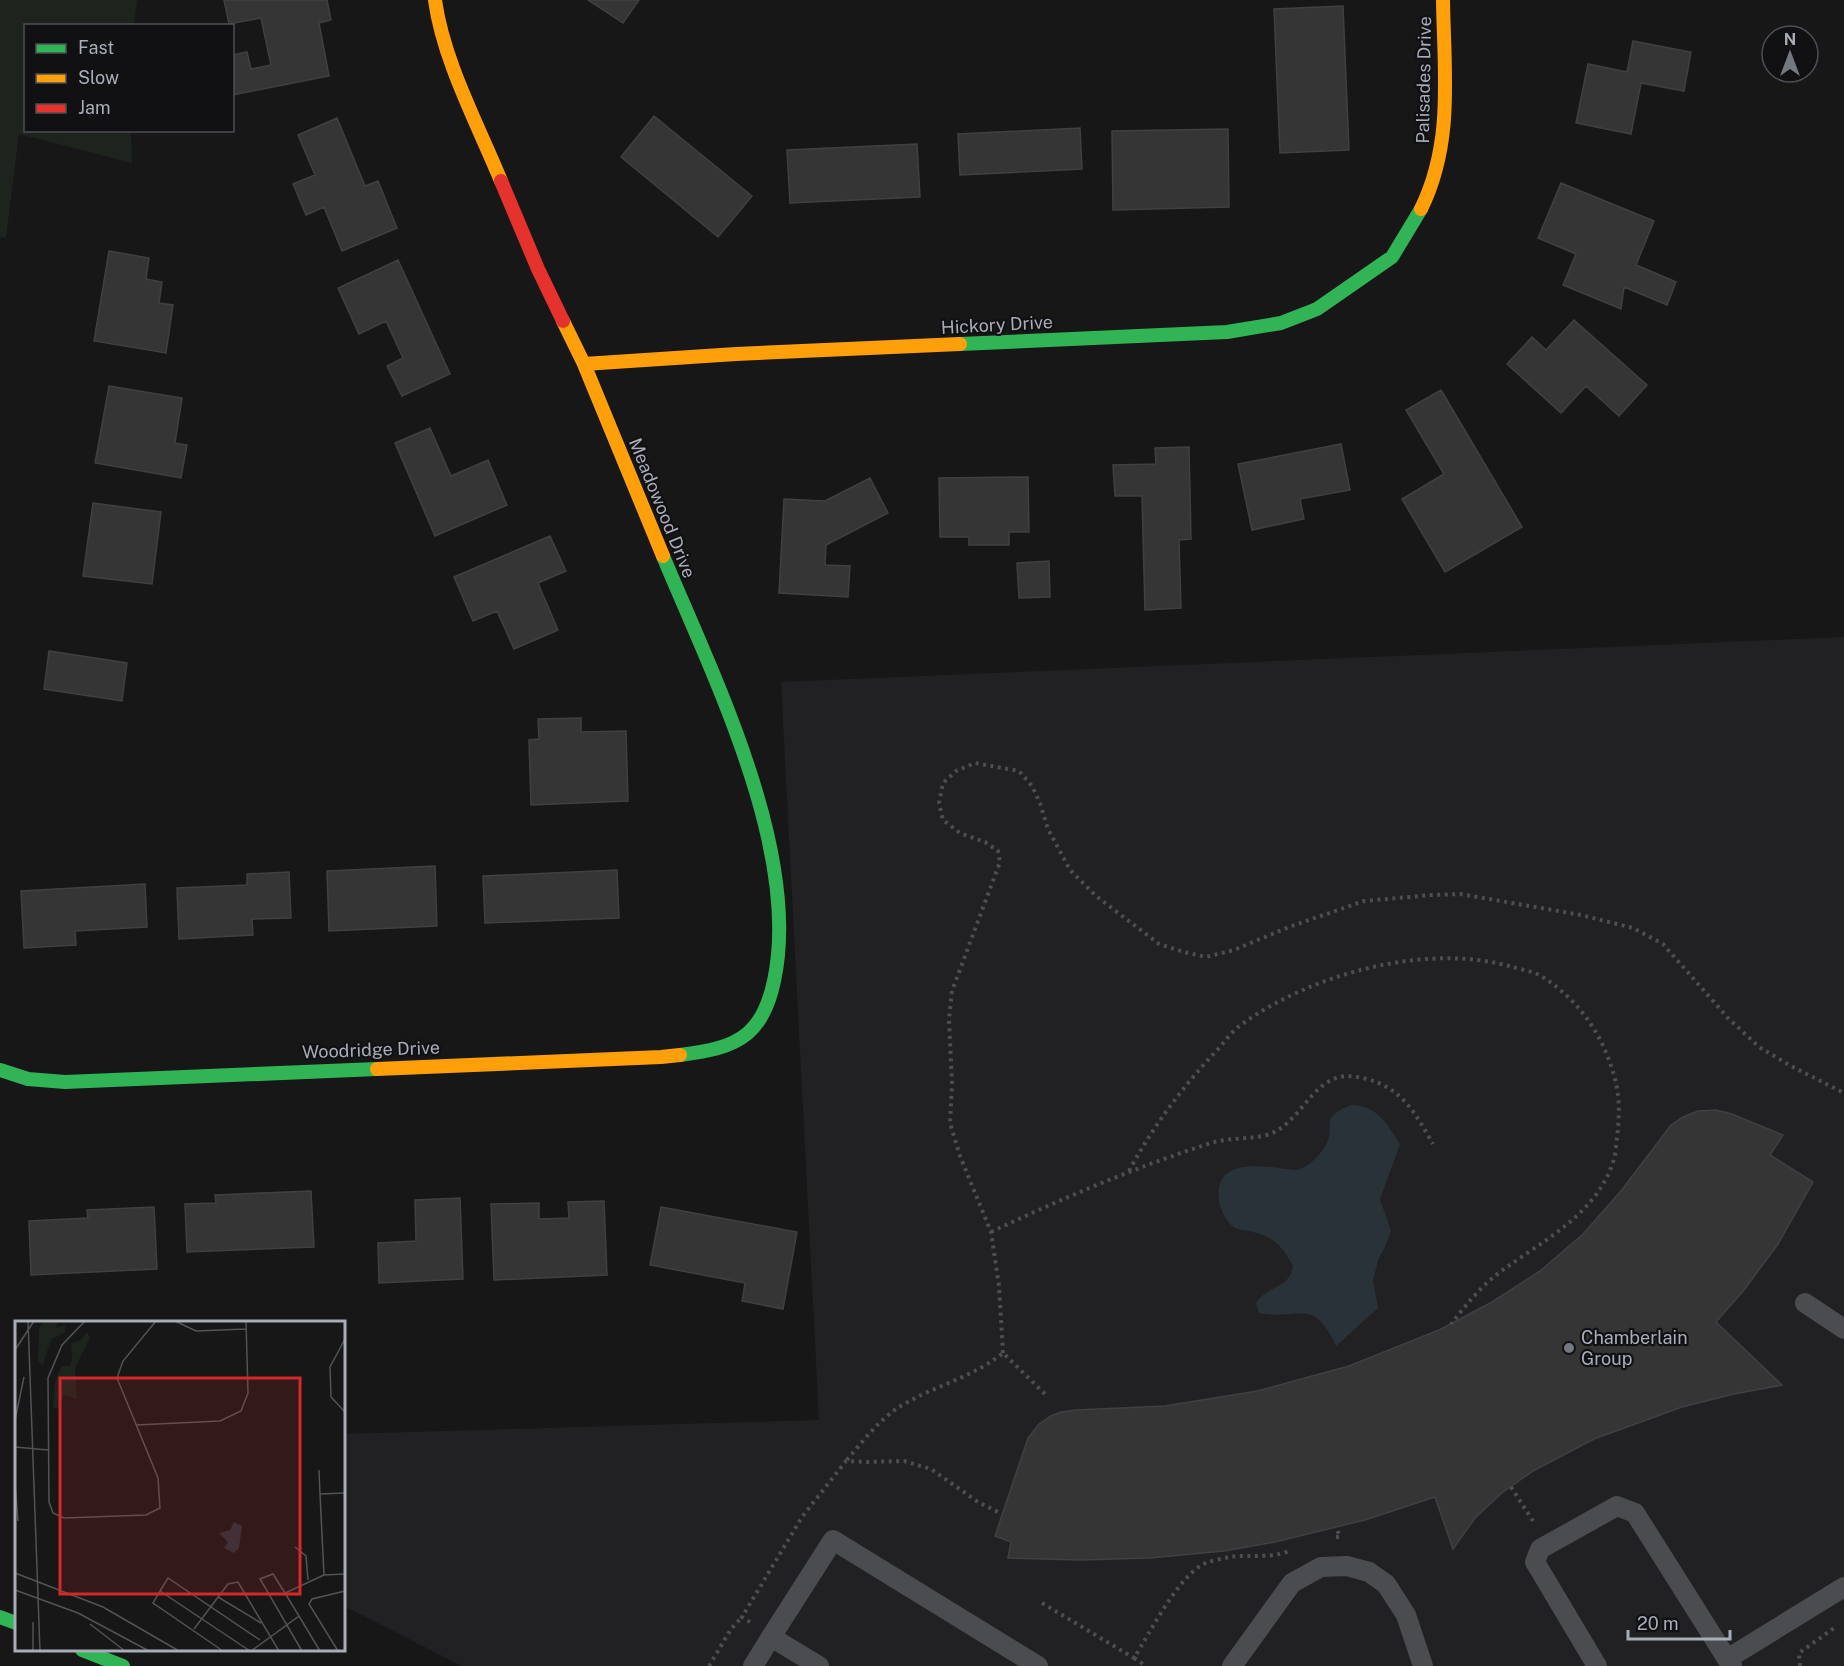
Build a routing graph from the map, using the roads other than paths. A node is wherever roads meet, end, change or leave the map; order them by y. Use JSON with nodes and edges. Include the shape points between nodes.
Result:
{"nodes":[{"id":1,"x":435,"y":0,"type":"edge"},
{"id":2,"x":1443,"y":0,"type":"edge"},
{"id":3,"x":1392,"y":257,"type":"joint"},
{"id":4,"x":584,"y":364,"type":"junction"},
{"id":5,"x":742,"y":1038,"type":"joint"},
{"id":6,"x":0,"y":1070,"type":"edge"},
{"id":7,"x":1805,"y":1303,"type":"dead end"},
{"id":8,"x":1844,"y":1329,"type":"edge"},
{"id":9,"x":1844,"y":1587,"type":"edge"},
{"id":10,"x":0,"y":1617,"type":"edge"},
{"id":11,"x":15,"y":1623,"type":"edge"},
{"id":12,"x":771,"y":1636,"type":"junction"},
{"id":13,"x":85,"y":1651,"type":"edge"},
{"id":14,"x":1730,"y":1663,"type":"edge"},
{"id":15,"x":123,"y":1666,"type":"edge"},
{"id":16,"x":753,"y":1666,"type":"edge"},
{"id":17,"x":819,"y":1666,"type":"edge"},
{"id":18,"x":1038,"y":1666,"type":"edge"},
{"id":19,"x":1232,"y":1666,"type":"edge"},
{"id":20,"x":1424,"y":1666,"type":"edge"},
{"id":21,"x":1597,"y":1666,"type":"edge"}],
"edges":[{"from":1,"to":4,"type":"main road","name":"Meadowood Drive","via":[[438,23],[456,74],[538,269]]},
{"from":2,"to":3,"type":"main road","name":"Palisades Drive","via":[[1442,148],[1422,207]]},
{"from":3,"to":4,"type":"main road","name":"Hickory Drive","via":[[1317,309],[1281,323],[1227,332]]},
{"from":4,"to":5,"type":"main road","name":"Meadowood Drive","via":[[730,718],[765,828],[776,883],[780,958],[768,1005]]},
{"from":5,"to":6,"type":"main road","name":"Woodridge Drive","via":[[722,1046],[662,1057],[65,1082],[28,1079]]},
{"from":7,"to":8,"type":"lane"},
{"from":9,"to":14,"type":"lane"},
{"from":10,"to":11,"type":"main road"},
{"from":12,"to":16,"type":"lane"},
{"from":12,"to":17,"type":"lane"},
{"from":12,"to":18,"type":"lane","via":[[833,1540]]},
{"from":13,"to":15,"type":"main road"},
{"from":14,"to":21,"type":"lane","via":[[1635,1513],[1617,1506],[1540,1549],[1534,1562]]},
{"from":19,"to":20,"type":"lane","via":[[1292,1583],[1321,1567],[1347,1566],[1370,1572],[1386,1584],[1406,1615]]}]}
